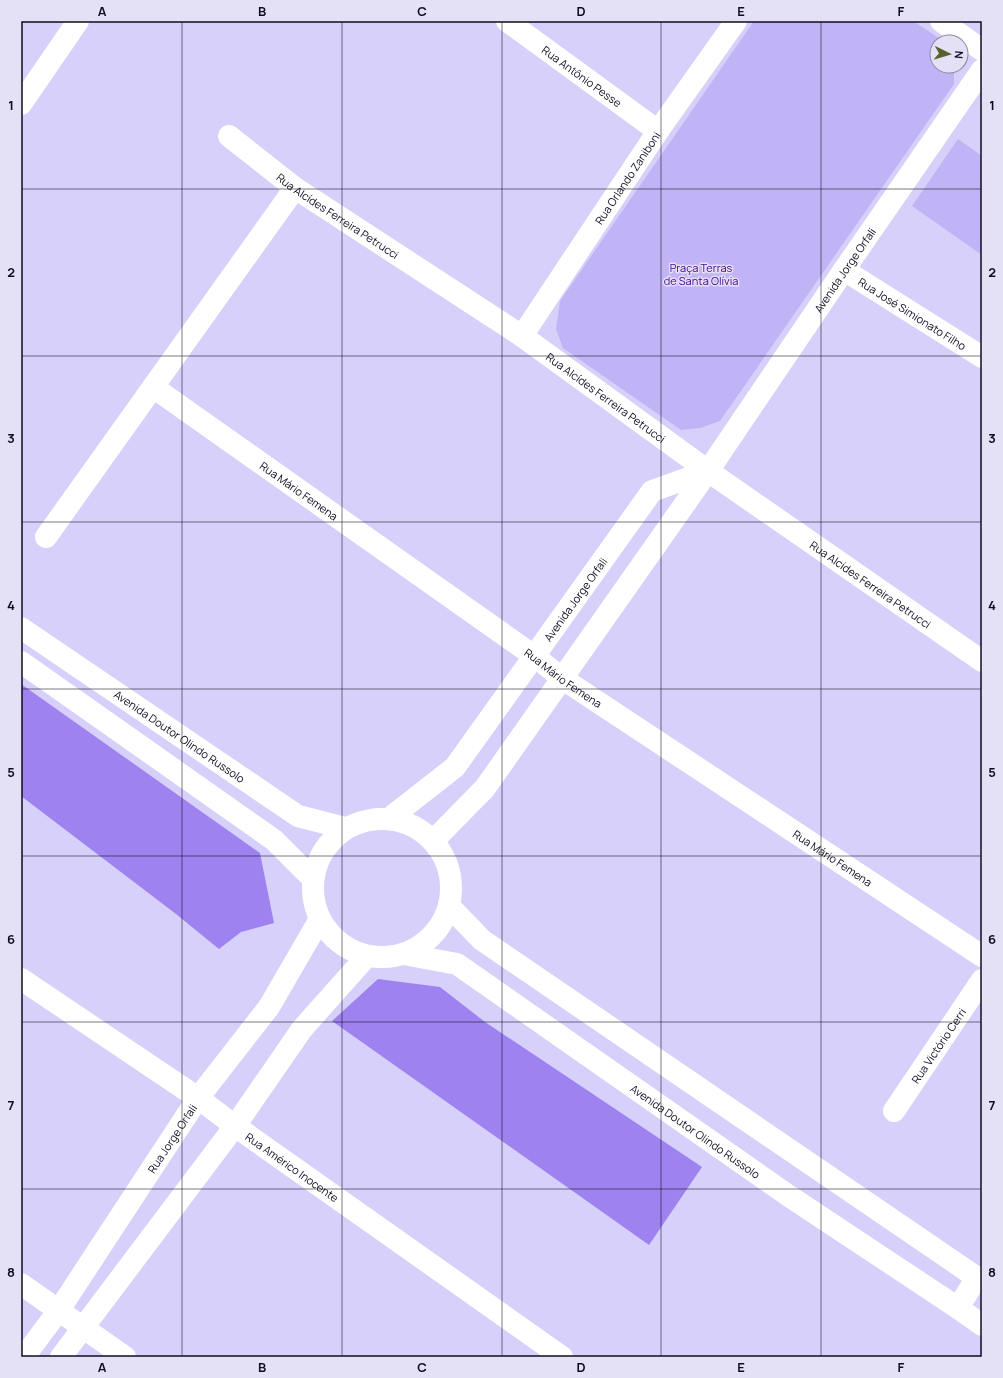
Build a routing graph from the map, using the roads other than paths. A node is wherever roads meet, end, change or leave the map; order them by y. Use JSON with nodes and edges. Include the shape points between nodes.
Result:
{"nodes":[{"id":1,"x":78,"y":21,"type":"edge"},
{"id":2,"x":507,"y":21,"type":"edge"},
{"id":3,"x":736,"y":21,"type":"edge"},
{"id":4,"x":941,"y":21,"type":"edge"},
{"id":5,"x":982,"y":50,"type":"edge"},
{"id":6,"x":982,"y":70,"type":"edge"},
{"id":7,"x":21,"y":104,"type":"edge"},
{"id":8,"x":658,"y":131,"type":"junction"},
{"id":9,"x":229,"y":136,"type":"dead end"},
{"id":10,"x":295,"y":188,"type":"junction"},
{"id":11,"x":844,"y":270,"type":"junction"},
{"id":12,"x":522,"y":336,"type":"junction"},
{"id":13,"x":982,"y":357,"type":"edge"},
{"id":14,"x":153,"y":387,"type":"junction"},
{"id":15,"x":708,"y":471,"type":"junction"},
{"id":16,"x":46,"y":537,"type":"dead end"},
{"id":17,"x":21,"y":628,"type":"edge"},
{"id":18,"x":534,"y":656,"type":"junction"},
{"id":19,"x":982,"y":661,"type":"edge"},
{"id":20,"x":21,"y":662,"type":"edge"},
{"id":21,"x":563,"y":679,"type":"junction"},
{"id":22,"x":390,"y":818,"type":"junction"},
{"id":23,"x":345,"y":828,"type":"junction"},
{"id":24,"x":434,"y":840,"type":"junction"},
{"id":25,"x":313,"y":879,"type":"junction"},
{"id":26,"x":449,"y":906,"type":"junction"},
{"id":27,"x":320,"y":919,"type":"junction"},
{"id":28,"x":404,"y":954,"type":"junction"},
{"id":29,"x":367,"y":956,"type":"junction"},
{"id":30,"x":982,"y":956,"type":"edge"},
{"id":31,"x":21,"y":979,"type":"edge"},
{"id":32,"x":982,"y":980,"type":"edge"},
{"id":33,"x":198,"y":1098,"type":"junction"},
{"id":34,"x":894,"y":1111,"type":"dead end"},
{"id":35,"x":235,"y":1126,"type":"junction"},
{"id":36,"x":979,"y":1279,"type":"edge"},
{"id":37,"x":21,"y":1284,"type":"edge"},
{"id":38,"x":958,"y":1308,"type":"junction"},
{"id":39,"x":59,"y":1310,"type":"junction"},
{"id":40,"x":981,"y":1323,"type":"edge"},
{"id":41,"x":83,"y":1328,"type":"junction"},
{"id":42,"x":24,"y":1357,"type":"edge"},
{"id":43,"x":61,"y":1357,"type":"edge"},
{"id":44,"x":125,"y":1357,"type":"edge"},
{"id":45,"x":562,"y":1357,"type":"edge"}],
"edges":[{"from":1,"to":7,"type":"street"},
{"from":2,"to":8,"type":"street","name":"Rua Antônio Pesse"},
{"from":3,"to":8,"type":"street","name":"Rua Orlando Zaniboni"},
{"from":4,"to":5,"type":"street"},
{"from":6,"to":11,"type":"street","name":"Avenida Jorge Orfali"},
{"from":8,"to":12,"type":"street","name":"Rua Orlando Zaniboni"},
{"from":9,"to":10,"type":"street","name":"Rua Alcídes Ferreira Petrucci"},
{"from":10,"to":12,"type":"street","name":"Rua Alcídes Ferreira Petrucci"},
{"from":10,"to":14,"type":"street"},
{"from":11,"to":13,"type":"street","name":"Rua José Simionato Filho"},
{"from":11,"to":15,"type":"street","name":"Avenida Jorge Orfali"},
{"from":12,"to":15,"type":"street","name":"Rua Alcídes Ferreira Petrucci"},
{"from":14,"to":16,"type":"street"},
{"from":14,"to":18,"type":"street","name":"Rua Mário Femena"},
{"from":15,"to":18,"type":"street","name":"Avenida Jorge Orfali","via":[[652,491]]},
{"from":15,"to":19,"type":"street","name":"Rua Alcídes Ferreira Petrucci"},
{"from":15,"to":21,"type":"street","name":"Avenida Jorge Orfali"},
{"from":17,"to":23,"type":"street","name":"Avenida Doutor Olindo Russolo","via":[[298,816]]},
{"from":18,"to":21,"type":"street","name":"Rua Mário Femena"},
{"from":18,"to":22,"type":"street","name":"Avenida Jorge Orfali","via":[[455,767]]},
{"from":20,"to":25,"type":"street","via":[[274,840]]},
{"from":21,"to":24,"type":"street","name":"Avenida Jorge Orfali","via":[[485,788]]},
{"from":21,"to":30,"type":"street","name":"Rua Mário Femena"},
{"from":22,"to":23,"type":"street","via":[[367,819]]},
{"from":22,"to":24,"type":"street","via":[[421,829]]},
{"from":23,"to":25,"type":"street","via":[[329,842],[318,859]]},
{"from":24,"to":26,"type":"street","via":[[446,860],[452,882]]},
{"from":25,"to":27,"type":"street","via":[[314,900]]},
{"from":26,"to":28,"type":"street","via":[[440,927],[424,943]]},
{"from":26,"to":36,"type":"street","via":[[482,940]]},
{"from":27,"to":29,"type":"street","via":[[332,936],[348,949]]},
{"from":27,"to":33,"type":"street","name":"Rua Jorge Orfali","via":[[269,1007]]},
{"from":28,"to":29,"type":"street","via":[[386,958]]},
{"from":28,"to":38,"type":"street","name":"Avenida Doutor Olindo Russolo","via":[[457,964],[782,1191]]},
{"from":29,"to":35,"type":"street","via":[[302,1029]]},
{"from":31,"to":33,"type":"street","name":"Rua Américo Inocente"},
{"from":32,"to":34,"type":"street","name":"Rua Victório Cerri"},
{"from":33,"to":35,"type":"street","name":"Rua Américo Inocente"},
{"from":33,"to":39,"type":"street","name":"Rua Jorge Orfali"},
{"from":35,"to":41,"type":"street"},
{"from":35,"to":45,"type":"street","name":"Rua Américo Inocente"},
{"from":36,"to":38,"type":"street"},
{"from":37,"to":39,"type":"street"},
{"from":38,"to":40,"type":"street","name":"Avenida Doutor Olindo Russolo"},
{"from":39,"to":41,"type":"street"},
{"from":39,"to":42,"type":"street","name":"Rua Jorge Orfali"},
{"from":41,"to":43,"type":"street"},
{"from":41,"to":44,"type":"street"}]}
